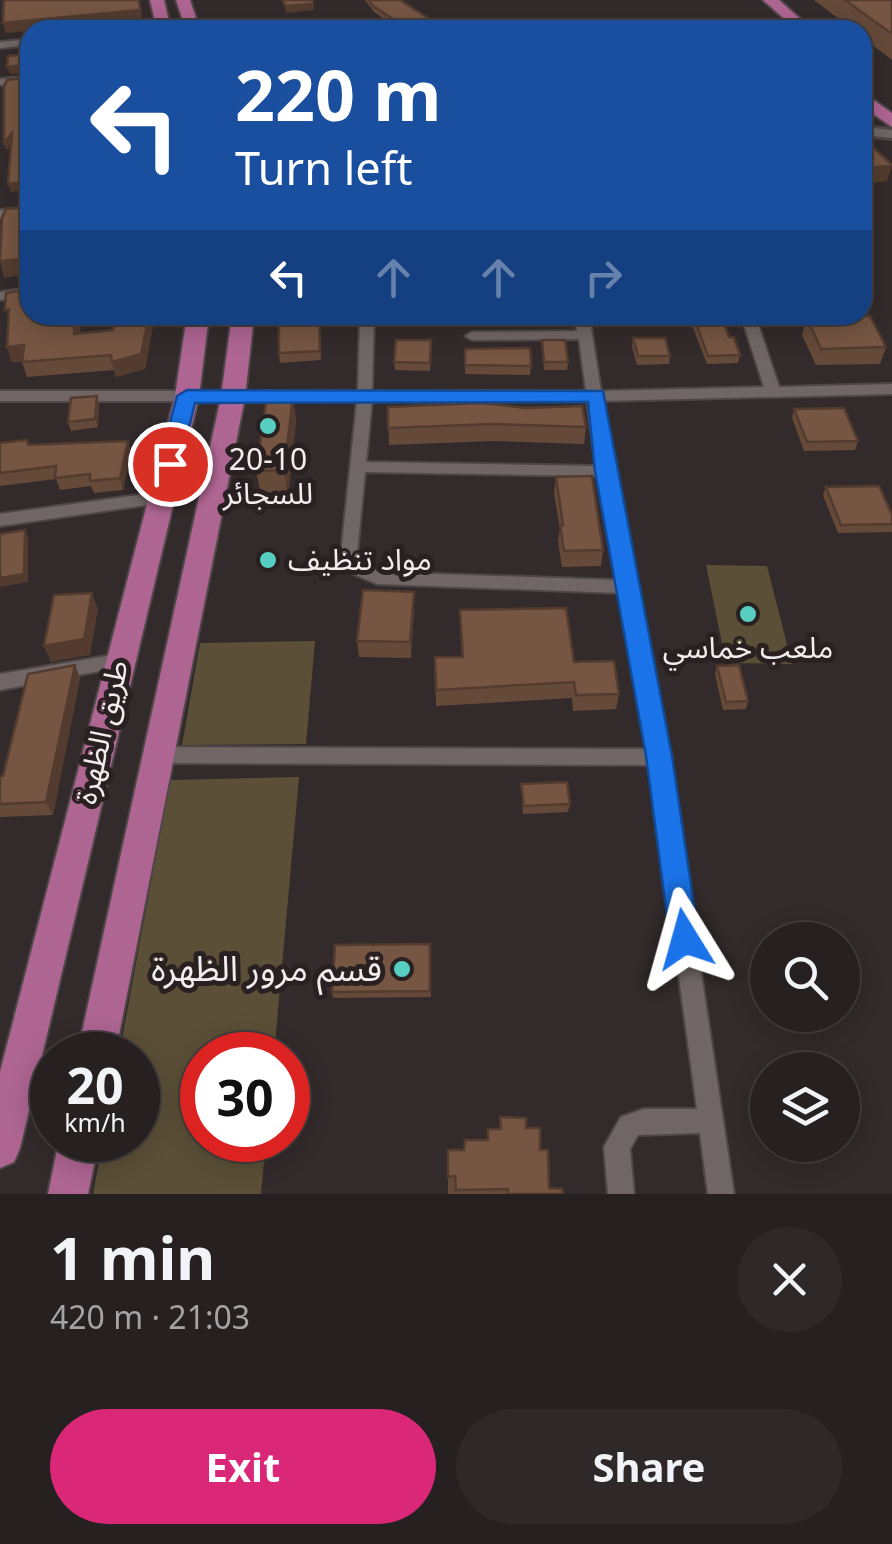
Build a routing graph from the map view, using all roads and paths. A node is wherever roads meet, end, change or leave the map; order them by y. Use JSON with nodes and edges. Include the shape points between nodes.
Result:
{"nodes":[{"id":1,"x":749,"y":0,"type":"edge"},
{"id":2,"x":770,"y":0,"type":"edge"},
{"id":3,"x":772,"y":20,"type":"edge"},
{"id":4,"x":794,"y":20,"type":"edge"},
{"id":5,"x":872,"y":91,"type":"edge"},
{"id":6,"x":887,"y":111,"type":"edge"},
{"id":7,"x":197,"y":325,"type":"edge"},
{"id":8,"x":242,"y":325,"type":"edge"},
{"id":9,"x":368,"y":325,"type":"edge"},
{"id":10,"x":585,"y":325,"type":"edge"},
{"id":11,"x":751,"y":325,"type":"edge"},
{"id":12,"x":472,"y":336,"type":"dead end"},
{"id":13,"x":892,"y":390,"type":"edge"},
{"id":14,"x":774,"y":392,"type":"junction"},
{"id":15,"x":0,"y":396,"type":"edge"},
{"id":16,"x":187,"y":396,"type":"junction"},
{"id":17,"x":365,"y":396,"type":"junction"},
{"id":18,"x":597,"y":396,"type":"junction"},
{"id":19,"x":233,"y":397,"type":"junction"},
{"id":20,"x":358,"y":468,"type":"junction"},
{"id":21,"x":605,"y":471,"type":"junction"},
{"id":22,"x":161,"y":498,"type":"junction"},
{"id":23,"x":0,"y":520,"type":"edge"},
{"id":24,"x":627,"y":587,"type":"junction"},
{"id":25,"x":119,"y":661,"type":"junction"},
{"id":26,"x":0,"y":682,"type":"edge"},
{"id":27,"x":158,"y":755,"type":"junction"},
{"id":28,"x":659,"y":756,"type":"junction"},
{"id":29,"x":101,"y":1032,"type":"edge"},
{"id":30,"x":711,"y":1121,"type":"junction"},
{"id":31,"x":0,"y":1148,"type":"edge"},
{"id":32,"x":75,"y":1162,"type":"edge"},
{"id":33,"x":68,"y":1194,"type":"edge"},
{"id":34,"x":621,"y":1194,"type":"edge"},
{"id":35,"x":721,"y":1194,"type":"edge"}],
"edges":[{"from":1,"to":3,"type":"main road"},
{"from":2,"to":4,"type":"main road"},
{"from":5,"to":6,"type":"main road"},
{"from":7,"to":16,"type":"main road","name":"طريق الظهرة"},
{"from":8,"to":19,"type":"main road","name":"طريق الظهرة"},
{"from":9,"to":17,"type":"street"},
{"from":10,"to":12,"type":"street"},
{"from":10,"to":18,"type":"street"},
{"from":11,"to":14,"type":"street"},
{"from":13,"to":14,"type":"street"},
{"from":14,"to":18,"type":"street"},
{"from":15,"to":16,"type":"street"},
{"from":16,"to":19,"type":"street"},
{"from":16,"to":22,"type":"main road","name":"طريق الظهرة"},
{"from":17,"to":18,"type":"street"},
{"from":17,"to":19,"type":"street"},
{"from":17,"to":20,"type":"street"},
{"from":18,"to":21,"type":"street"},
{"from":19,"to":27,"type":"main road","name":"طريق الظهرة"},
{"from":20,"to":21,"type":"street"},
{"from":20,"to":24,"type":"street","via":[[349,554],[369,575]]},
{"from":21,"to":24,"type":"street"},
{"from":22,"to":23,"type":"street"},
{"from":22,"to":25,"type":"main road","name":"طريق الظهرة"},
{"from":24,"to":28,"type":"street"},
{"from":25,"to":26,"type":"street"},
{"from":25,"to":31,"type":"main road","name":"طريق الظهرة"},
{"from":27,"to":28,"type":"street"},
{"from":27,"to":29,"type":"main road","name":"طريق الظهرة"},
{"from":28,"to":30,"type":"street"},
{"from":30,"to":34,"type":"street","via":[[630,1126],[617,1147]]},
{"from":30,"to":35,"type":"street"},
{"from":32,"to":33,"type":"main road"}]}
